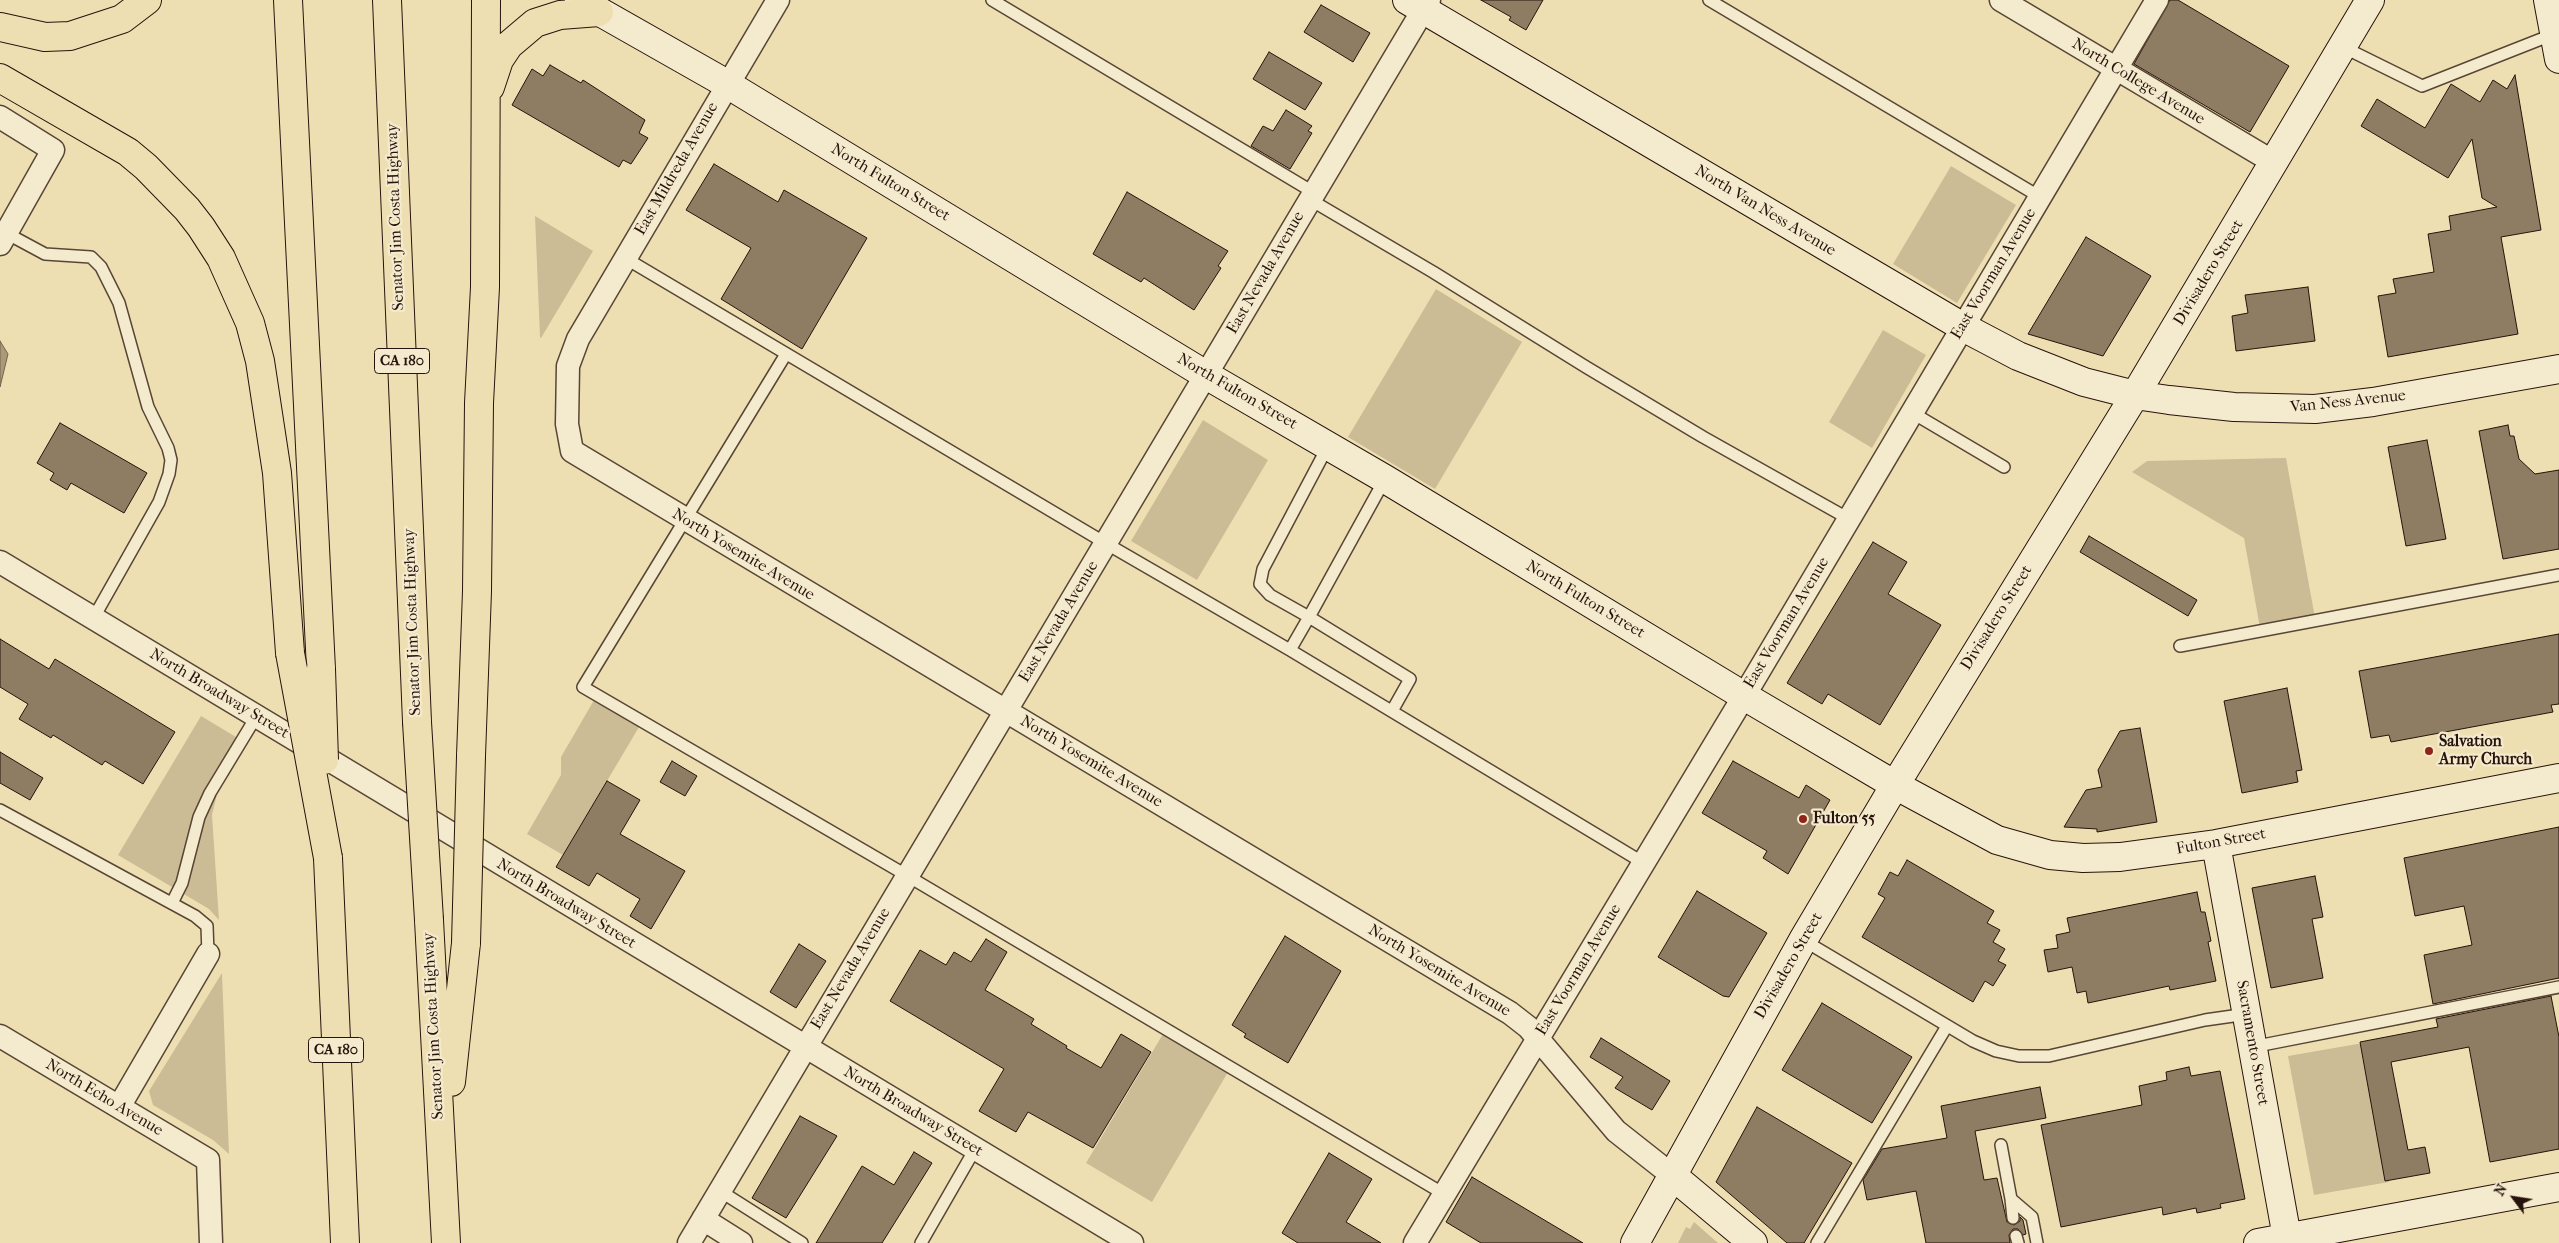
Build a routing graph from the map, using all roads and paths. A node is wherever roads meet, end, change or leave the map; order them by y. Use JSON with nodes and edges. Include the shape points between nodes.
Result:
{"nodes":[{"id":1,"x":147,"y":0,"type":"edge"},
{"id":2,"x":288,"y":0,"type":"edge"},
{"id":3,"x":387,"y":0,"type":"edge"},
{"id":4,"x":486,"y":0,"type":"edge"},
{"id":5,"x":778,"y":0,"type":"edge"},
{"id":6,"x":992,"y":0,"type":"edge"},
{"id":7,"x":1709,"y":0,"type":"edge"},
{"id":8,"x":2001,"y":0,"type":"edge"},
{"id":9,"x":2157,"y":0,"type":"edge"},
{"id":10,"x":2370,"y":0,"type":"edge"},
{"id":11,"x":2548,"y":0,"type":"edge"},
{"id":12,"x":1420,"y":3,"type":"edge"},
{"id":13,"x":589,"y":6,"type":"edge"},
{"id":14,"x":0,"y":27,"type":"edge"},
{"id":15,"x":2557,"y":46,"type":"edge"},
{"id":16,"x":2343,"y":47,"type":"junction"},
{"id":17,"x":2116,"y":69,"type":"junction"},
{"id":18,"x":0,"y":78,"type":"edge"},
{"id":19,"x":727,"y":84,"type":"junction"},
{"id":20,"x":485,"y":105,"type":"junction"},
{"id":21,"x":0,"y":117,"type":"edge"},
{"id":22,"x":2275,"y":163,"type":"junction"},
{"id":23,"x":1311,"y":196,"type":"junction"},
{"id":24,"x":2040,"y":197,"type":"junction"},
{"id":25,"x":3,"y":238,"type":"edge"},
{"id":26,"x":625,"y":258,"type":"junction"},
{"id":27,"x":1963,"y":327,"type":"junction"},
{"id":28,"x":578,"y":338,"type":"joint"},
{"id":29,"x":786,"y":354,"type":"junction"},
{"id":30,"x":2559,"y":369,"type":"edge"},
{"id":31,"x":1206,"y":375,"type":"junction"},
{"id":32,"x":2135,"y":395,"type":"junction"},
{"id":33,"x":1911,"y":412,"type":"junction"},
{"id":34,"x":1328,"y":446,"type":"junction"},
{"id":35,"x":2004,"y":467,"type":"dead end"},
{"id":36,"x":1385,"y":479,"type":"junction"},
{"id":37,"x":1849,"y":519,"type":"junction"},
{"id":38,"x":685,"y":520,"type":"junction"},
{"id":39,"x":1107,"y":544,"type":"junction"},
{"id":40,"x":0,"y":562,"type":"edge"},
{"id":41,"x":2559,"y":575,"type":"edge"},
{"id":42,"x":1309,"y":617,"type":"junction"},
{"id":43,"x":93,"y":619,"type":"junction"},
{"id":44,"x":2180,"y":646,"type":"dead end"},
{"id":45,"x":1290,"y":650,"type":"junction"},
{"id":46,"x":1744,"y":696,"type":"junction"},
{"id":47,"x":1005,"y":711,"type":"junction"},
{"id":48,"x":1392,"y":711,"type":"junction"},
{"id":49,"x":256,"y":717,"type":"junction"},
{"id":50,"x":2559,"y":778,"type":"edge"},
{"id":51,"x":1895,"y":785,"type":"junction"},
{"id":52,"x":0,"y":810,"type":"edge"},
{"id":53,"x":2216,"y":844,"type":"junction"},
{"id":54,"x":328,"y":858,"type":"junction"},
{"id":55,"x":1642,"y":862,"type":"junction"},
{"id":56,"x":906,"y":875,"type":"junction"},
{"id":57,"x":172,"y":903,"type":"junction"},
{"id":58,"x":1803,"y":940,"type":"junction"},
{"id":59,"x":208,"y":954,"type":"joint"},
{"id":60,"x":2559,"y":987,"type":"edge"},
{"id":61,"x":2246,"y":1014,"type":"junction"},
{"id":62,"x":1948,"y":1026,"type":"junction"},
{"id":63,"x":0,"y":1036,"type":"edge"},
{"id":64,"x":1538,"y":1038,"type":"junction"},
{"id":65,"x":2252,"y":1047,"type":"junction"},
{"id":66,"x":804,"y":1048,"type":"junction"},
{"id":67,"x":119,"y":1107,"type":"junction"},
{"id":68,"x":2001,"y":1145,"type":"dead end"},
{"id":69,"x":975,"y":1149,"type":"junction"},
{"id":70,"x":442,"y":1166,"type":"junction"},
{"id":71,"x":1673,"y":1176,"type":"junction"},
{"id":72,"x":2559,"y":1187,"type":"edge"},
{"id":73,"x":720,"y":1191,"type":"junction"},
{"id":74,"x":1444,"y":1194,"type":"junction"},
{"id":75,"x":2011,"y":1199,"type":"junction"},
{"id":76,"x":2013,"y":1218,"type":"dead end"},
{"id":77,"x":703,"y":1219,"type":"junction"},
{"id":78,"x":2288,"y":1240,"type":"edge"},
{"id":79,"x":211,"y":1243,"type":"edge"},
{"id":80,"x":345,"y":1243,"type":"edge"},
{"id":81,"x":446,"y":1243,"type":"edge"},
{"id":82,"x":688,"y":1243,"type":"edge"},
{"id":83,"x":742,"y":1243,"type":"edge"},
{"id":84,"x":802,"y":1243,"type":"edge"},
{"id":85,"x":921,"y":1243,"type":"edge"},
{"id":86,"x":1132,"y":1243,"type":"edge"},
{"id":87,"x":1415,"y":1243,"type":"edge"},
{"id":88,"x":1635,"y":1243,"type":"edge"},
{"id":89,"x":1753,"y":1243,"type":"edge"},
{"id":90,"x":1817,"y":1243,"type":"edge"},
{"id":91,"x":2037,"y":1243,"type":"edge"},
{"id":92,"x":2258,"y":1243,"type":"edge"}],
"edges":[{"from":1,"to":14,"type":"highway","via":[[122,19],[70,36],[45,37]]},
{"from":2,"to":54,"type":"highway","number":"CA 180","bridge":true},
{"from":3,"to":70,"type":"highway","name":"Senator Jim Costa Highway","number":"CA 180","bridge":true,"via":[[417,722]]},
{"from":4,"to":20,"type":"highway"},
{"from":5,"to":19,"type":"street","name":"East Mildreda Avenue"},
{"from":6,"to":23,"type":"lane"},
{"from":7,"to":24,"type":"lane"},
{"from":8,"to":17,"type":"street","name":"North College Avenue"},
{"from":9,"to":17,"type":"street","name":"East Voorman Avenue"},
{"from":10,"to":16,"type":"main road","name":"Divisadero Street"},
{"from":11,"to":15,"type":"main road"},
{"from":12,"to":23,"type":"street","name":"East Nevada Avenue"},
{"from":12,"to":27,"type":"main road","name":"North Van Ness Avenue"},
{"from":13,"to":19,"type":"main road","name":"North Fulton Street"},
{"from":13,"to":20,"type":"highway","via":[[535,23],[509,45],[491,80]]},
{"from":15,"to":16,"type":"lane","via":[[2422,86]]},
{"from":16,"to":22,"type":"main road","name":"Divisadero Street"},
{"from":17,"to":22,"type":"street","name":"North College Avenue"},
{"from":17,"to":24,"type":"street","name":"East Voorman Avenue"},
{"from":18,"to":54,"type":"highway","bridge":true,"via":[[140,162],[201,227],[221,258],[250,323],[260,361],[277,473],[290,653]]},
{"from":19,"to":26,"type":"street","name":"East Mildreda Avenue"},
{"from":19,"to":31,"type":"main road","name":"North Fulton Street"},
{"from":20,"to":70,"type":"highway","bridge":true,"via":[[485,287],[479,403],[477,591],[466,944]]},
{"from":21,"to":25,"type":"street","via":[[54,150]]},
{"from":22,"to":32,"type":"main road","name":"Divisadero Street"},
{"from":23,"to":31,"type":"street","name":"East Nevada Avenue"},
{"from":23,"to":37,"type":"lane","via":[[1586,368]]},
{"from":24,"to":27,"type":"street","name":"East Voorman Avenue"},
{"from":25,"to":43,"type":"lane","via":[[45,254],[91,258],[101,267],[119,303],[148,407],[171,460],[159,502]]},
{"from":26,"to":28,"type":"street","name":"East Mildreda Avenue"},
{"from":26,"to":29,"type":"lane"},
{"from":27,"to":32,"type":"main road","name":"North Van Ness Avenue","via":[[2044,367],[2084,382]]},
{"from":27,"to":33,"type":"street","name":"East Voorman Avenue"},
{"from":28,"to":38,"type":"street","name":"North Yosemite Avenue","via":[[568,366],[567,424],[572,451]]},
{"from":29,"to":38,"type":"lane"},
{"from":29,"to":39,"type":"lane"},
{"from":30,"to":32,"type":"main road","name":"Van Ness Avenue","via":[[2373,402],[2316,408],[2234,407]]},
{"from":31,"to":34,"type":"main road","name":"North Fulton Street"},
{"from":31,"to":39,"type":"street","name":"East Nevada Avenue"},
{"from":32,"to":51,"type":"main road","name":"Divisadero Street"},
{"from":33,"to":35,"type":"lane"},
{"from":33,"to":37,"type":"street","name":"East Voorman Avenue"},
{"from":34,"to":36,"type":"main road","name":"North Fulton Street"},
{"from":34,"to":42,"type":"lane","via":[[1263,569],[1260,584],[1270,595]]},
{"from":36,"to":42,"type":"lane"},
{"from":36,"to":46,"type":"main road","name":"North Fulton Street"},
{"from":37,"to":46,"type":"street","name":"East Voorman Avenue"},
{"from":38,"to":47,"type":"street","name":"North Yosemite Avenue"},
{"from":38,"to":56,"type":"lane","via":[[583,688]]},
{"from":39,"to":45,"type":"lane"},
{"from":39,"to":47,"type":"street","name":"East Nevada Avenue"},
{"from":40,"to":43,"type":"street","name":"North Broadway Street"},
{"from":41,"to":44,"type":"lane"},
{"from":42,"to":45,"type":"lane"},
{"from":42,"to":48,"type":"lane","via":[[1410,679]]},
{"from":43,"to":49,"type":"street","name":"North Broadway Street"},
{"from":45,"to":48,"type":"lane"},
{"from":46,"to":51,"type":"main road","name":"North Fulton Street"},
{"from":46,"to":55,"type":"street","name":"East Voorman Avenue"},
{"from":47,"to":56,"type":"street","name":"East Nevada Avenue"},
{"from":47,"to":64,"type":"street","name":"North Yosemite Avenue","via":[[1510,1013]]},
{"from":48,"to":55,"type":"lane"},
{"from":49,"to":57,"type":"lane","via":[[210,793],[182,883]]},
{"from":49,"to":66,"type":"street","name":"North Broadway Street"},
{"from":50,"to":53,"type":"main road","name":"Fulton Street"},
{"from":51,"to":53,"type":"main road","name":"Fulton Street","via":[[1997,840],[2050,855],[2120,858]]},
{"from":51,"to":58,"type":"main road","name":"Divisadero Street"},
{"from":52,"to":57,"type":"lane"},
{"from":53,"to":61,"type":"main road","name":"Sacramento Street"},
{"from":54,"to":80,"type":"highway","number":"CA 180"},
{"from":55,"to":64,"type":"street","name":"East Voorman Avenue"},
{"from":56,"to":66,"type":"street","name":"East Nevada Avenue"},
{"from":56,"to":74,"type":"lane"},
{"from":57,"to":59,"type":"lane","via":[[207,926]]},
{"from":58,"to":62,"type":"lane"},
{"from":58,"to":71,"type":"main road","name":"Divisadero Street"},
{"from":59,"to":67,"type":"street"},
{"from":60,"to":65,"type":"lane"},
{"from":61,"to":62,"type":"lane","via":[[2034,1058],[1996,1051]]},
{"from":61,"to":65,"type":"main road","name":"Sacramento Street"},
{"from":62,"to":90,"type":"lane"},
{"from":63,"to":67,"type":"street","name":"North Echo Avenue"},
{"from":64,"to":71,"type":"street","name":"North Yosemite Avenue","via":[[1616,1131]]},
{"from":64,"to":74,"type":"street","name":"East Voorman Avenue"},
{"from":65,"to":78,"type":"main road","name":"Sacramento Street"},
{"from":66,"to":69,"type":"street","name":"North Broadway Street"},
{"from":66,"to":73,"type":"street","name":"East Nevada Avenue"},
{"from":67,"to":79,"type":"street","name":"North Echo Avenue","via":[[208,1160]]},
{"from":68,"to":75,"type":"lane"},
{"from":69,"to":85,"type":"lane"},
{"from":69,"to":86,"type":"street","name":"North Broadway Street"},
{"from":70,"to":81,"type":"highway","name":"Senator Jim Costa Highway","number":"CA 180"},
{"from":71,"to":88,"type":"main road","name":"Divisadero Street"},
{"from":71,"to":89,"type":"main road"},
{"from":72,"to":78,"type":"main road"},
{"from":73,"to":77,"type":"street","name":"East Nevada Avenue"},
{"from":73,"to":84,"type":"lane"},
{"from":74,"to":87,"type":"street","name":"East Voorman Avenue"},
{"from":75,"to":76,"type":"lane"},
{"from":75,"to":91,"type":"lane","via":[[2032,1217]]},
{"from":77,"to":82,"type":"street","name":"East Nevada Avenue"},
{"from":77,"to":83,"type":"street"},
{"from":78,"to":92,"type":"main road"}]}
